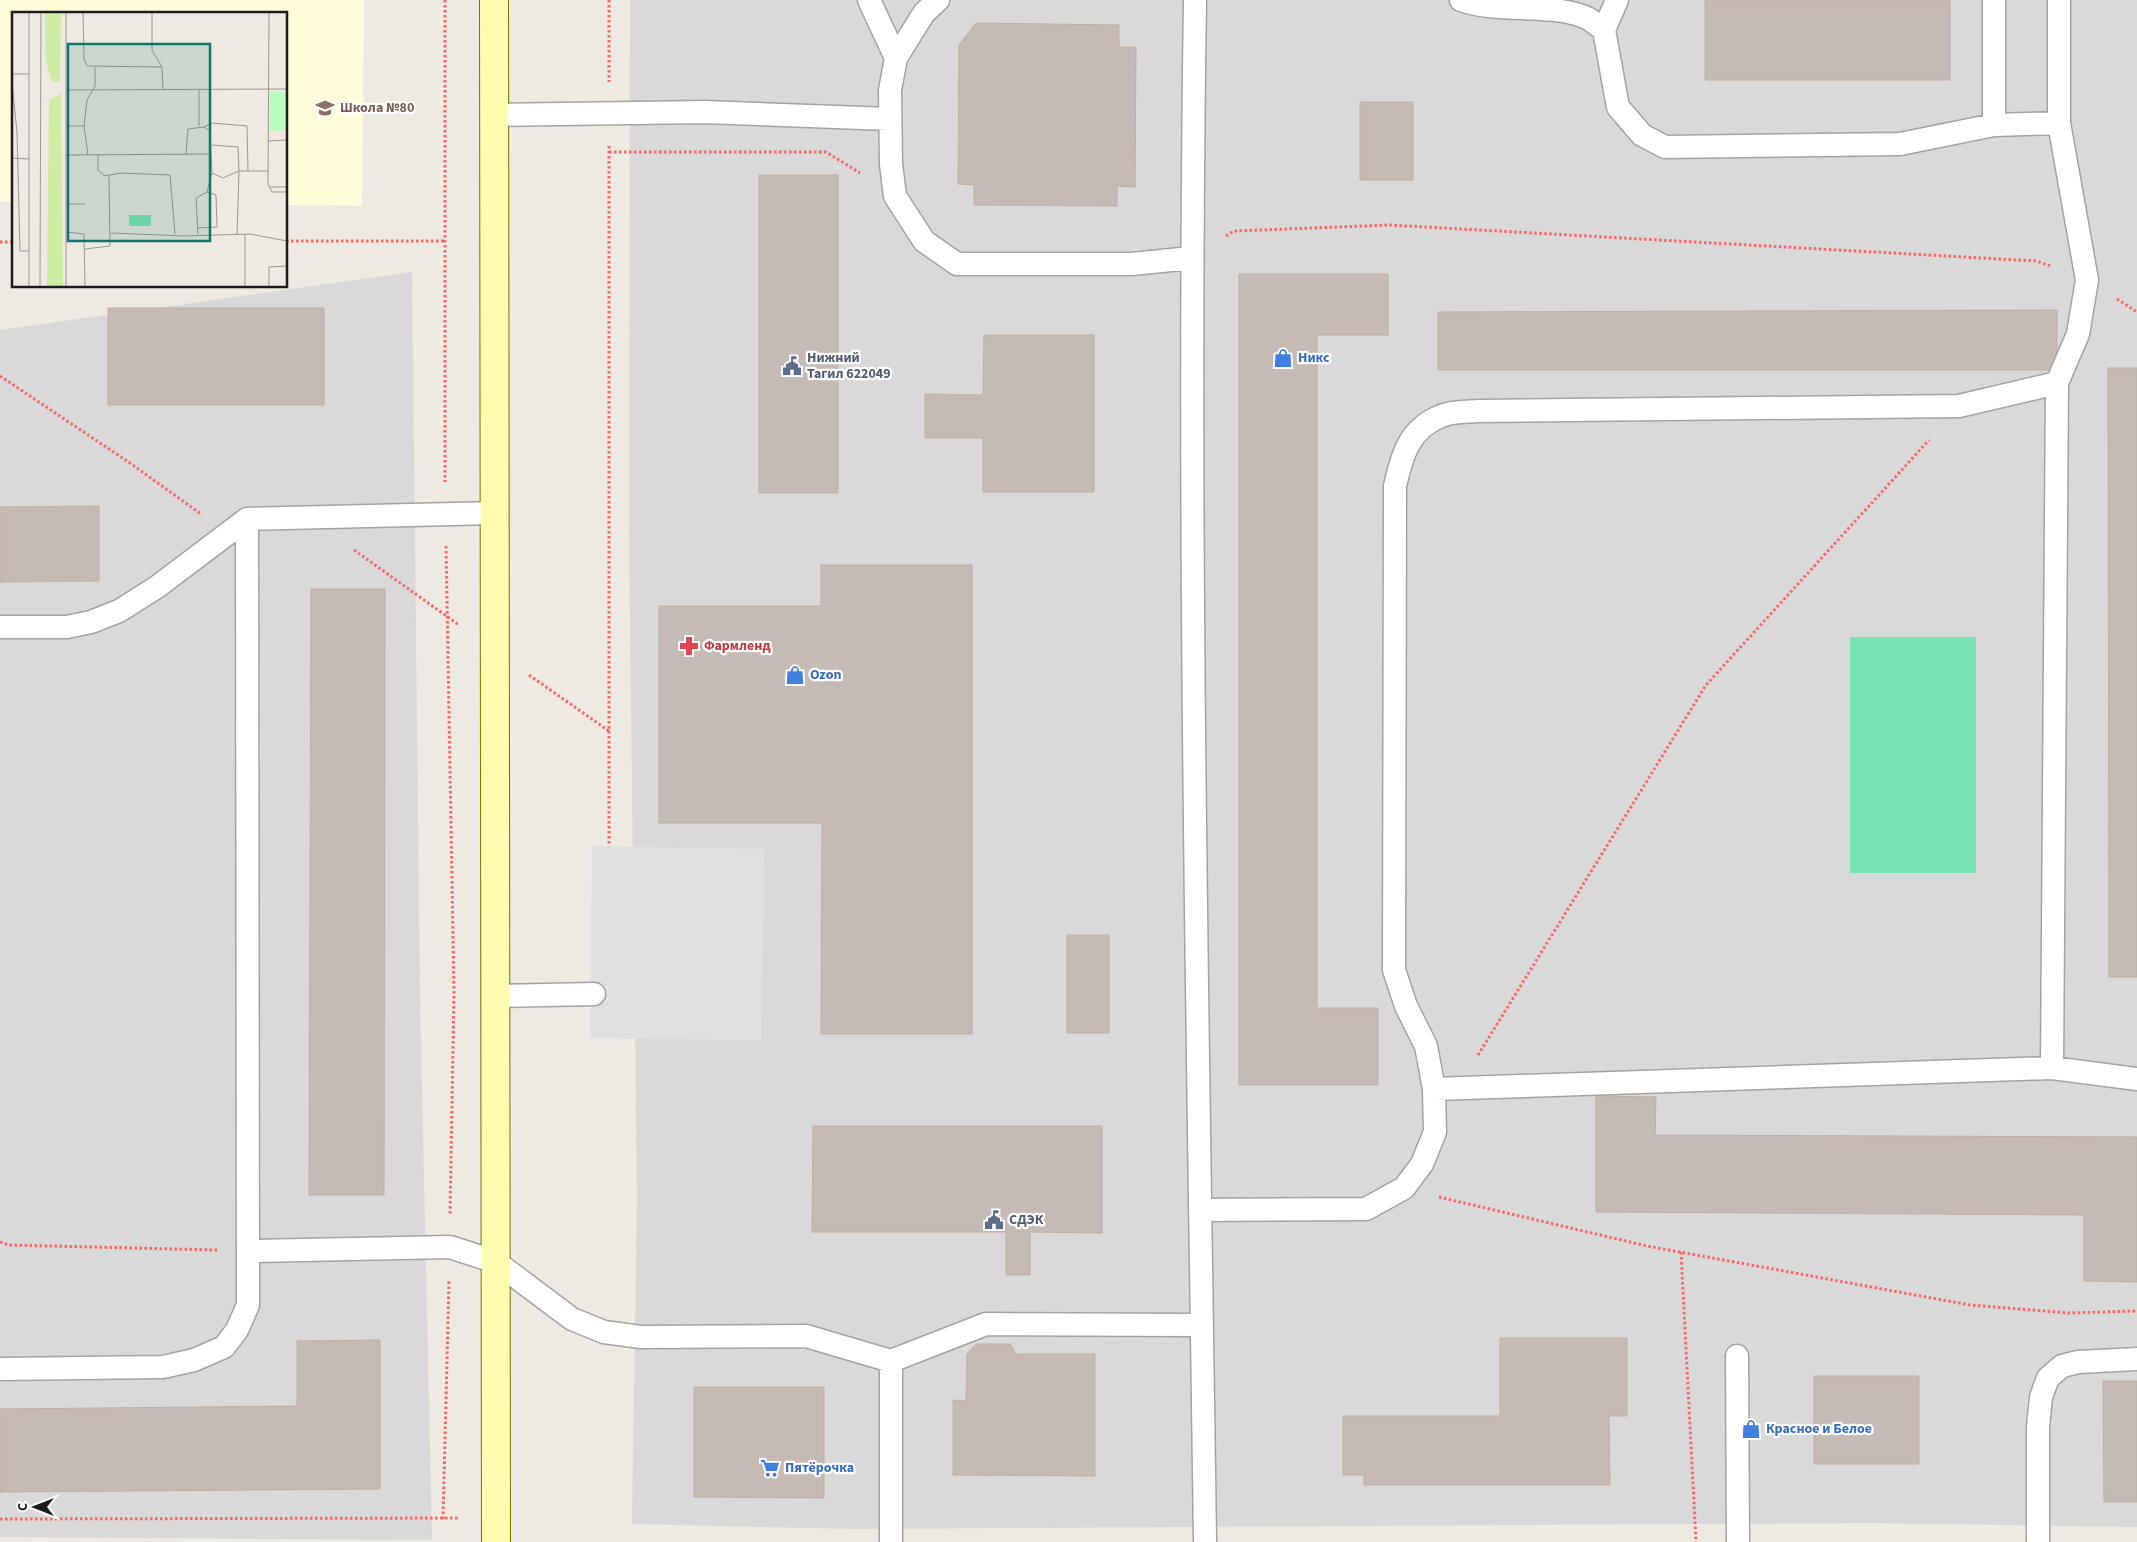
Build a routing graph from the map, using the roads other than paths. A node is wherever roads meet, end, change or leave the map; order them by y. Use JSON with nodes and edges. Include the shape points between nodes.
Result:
{"nodes":[{"id":1,"x":494,"y":0,"type":"edge"},
{"id":2,"x":869,"y":0,"type":"edge"},
{"id":3,"x":938,"y":0,"type":"edge"},
{"id":4,"x":1195,"y":0,"type":"edge"},
{"id":5,"x":1461,"y":0,"type":"edge"},
{"id":6,"x":1617,"y":0,"type":"edge"},
{"id":7,"x":1994,"y":0,"type":"edge"},
{"id":8,"x":2059,"y":0,"type":"edge"},
{"id":9,"x":1604,"y":30,"type":"junction"},
{"id":10,"x":896,"y":58,"type":"junction"},
{"id":11,"x":494,"y":115,"type":"junction"},
{"id":12,"x":889,"y":119,"type":"junction"},
{"id":13,"x":2059,"y":123,"type":"junction"},
{"id":14,"x":1994,"y":125,"type":"junction"},
{"id":15,"x":1191,"y":258,"type":"junction"},
{"id":16,"x":2058,"y":383,"type":"junction"},
{"id":17,"x":495,"y":513,"type":"junction"},
{"id":18,"x":247,"y":519,"type":"junction"},
{"id":19,"x":0,"y":627,"type":"edge"},
{"id":20,"x":594,"y":994,"type":"dead end"},
{"id":21,"x":495,"y":996,"type":"junction"},
{"id":22,"x":2052,"y":1068,"type":"junction"},
{"id":23,"x":2137,"y":1079,"type":"edge"},
{"id":24,"x":1434,"y":1089,"type":"junction"},
{"id":25,"x":1200,"y":1210,"type":"junction"},
{"id":26,"x":248,"y":1251,"type":"junction"},
{"id":27,"x":496,"y":1262,"type":"junction"},
{"id":28,"x":1201,"y":1325,"type":"junction"},
{"id":29,"x":1737,"y":1356,"type":"dead end"},
{"id":30,"x":2137,"y":1359,"type":"edge"},
{"id":31,"x":891,"y":1361,"type":"junction"},
{"id":32,"x":0,"y":1369,"type":"edge"},
{"id":33,"x":496,"y":1529,"type":"edge"},
{"id":34,"x":891,"y":1542,"type":"edge"},
{"id":35,"x":1205,"y":1542,"type":"edge"},
{"id":36,"x":1738,"y":1542,"type":"edge"},
{"id":37,"x":2038,"y":1542,"type":"edge"}],
"edges":[{"from":1,"to":11,"type":"street"},
{"from":2,"to":10,"type":"lane"},
{"from":3,"to":10,"type":"lane","via":[[924,13]]},
{"from":4,"to":15,"type":"lane"},
{"from":5,"to":9,"type":"lane","via":[[1479,6],[1586,17]]},
{"from":6,"to":9,"type":"lane"},
{"from":7,"to":14,"type":"lane"},
{"from":8,"to":13,"type":"lane"},
{"from":9,"to":14,"type":"lane","via":[[1618,107],[1642,135],[1666,147],[1900,144]]},
{"from":10,"to":12,"type":"lane"},
{"from":11,"to":12,"type":"lane","via":[[705,112]]},
{"from":11,"to":17,"type":"street"},
{"from":12,"to":15,"type":"lane","via":[[895,196],[924,242],[957,264],[1132,264]]},
{"from":13,"to":14,"type":"lane"},
{"from":13,"to":16,"type":"lane","via":[[2087,280],[2078,334]]},
{"from":15,"to":25,"type":"lane"},
{"from":16,"to":22,"type":"lane"},
{"from":16,"to":24,"type":"lane","via":[[1959,406],[1479,411],[1442,415],[1417,430],[1402,454],[1395,486],[1394,970],[1406,1006],[1426,1046]]},
{"from":17,"to":18,"type":"lane"},
{"from":17,"to":21,"type":"street"},
{"from":18,"to":19,"type":"lane","via":[[157,587],[119,611],[67,627]]},
{"from":18,"to":26,"type":"lane"},
{"from":20,"to":21,"type":"lane"},
{"from":21,"to":27,"type":"street"},
{"from":22,"to":23,"type":"lane"},
{"from":22,"to":24,"type":"lane"},
{"from":24,"to":25,"type":"lane","via":[[1435,1132],[1422,1164],[1404,1188],[1366,1209]]},
{"from":25,"to":28,"type":"lane"},
{"from":26,"to":27,"type":"lane","via":[[450,1247]]},
{"from":26,"to":32,"type":"lane","via":[[248,1304],[237,1330],[224,1347],[194,1360],[162,1367]]},
{"from":27,"to":31,"type":"lane","via":[[572,1319],[604,1332],[641,1337],[806,1336]]},
{"from":27,"to":33,"type":"street"},
{"from":28,"to":31,"type":"lane","via":[[986,1324]]},
{"from":28,"to":35,"type":"lane"},
{"from":29,"to":36,"type":"lane"},
{"from":30,"to":37,"type":"lane","via":[[2078,1362],[2062,1366],[2048,1378],[2041,1396],[2038,1427]]},
{"from":31,"to":34,"type":"lane"}]}
